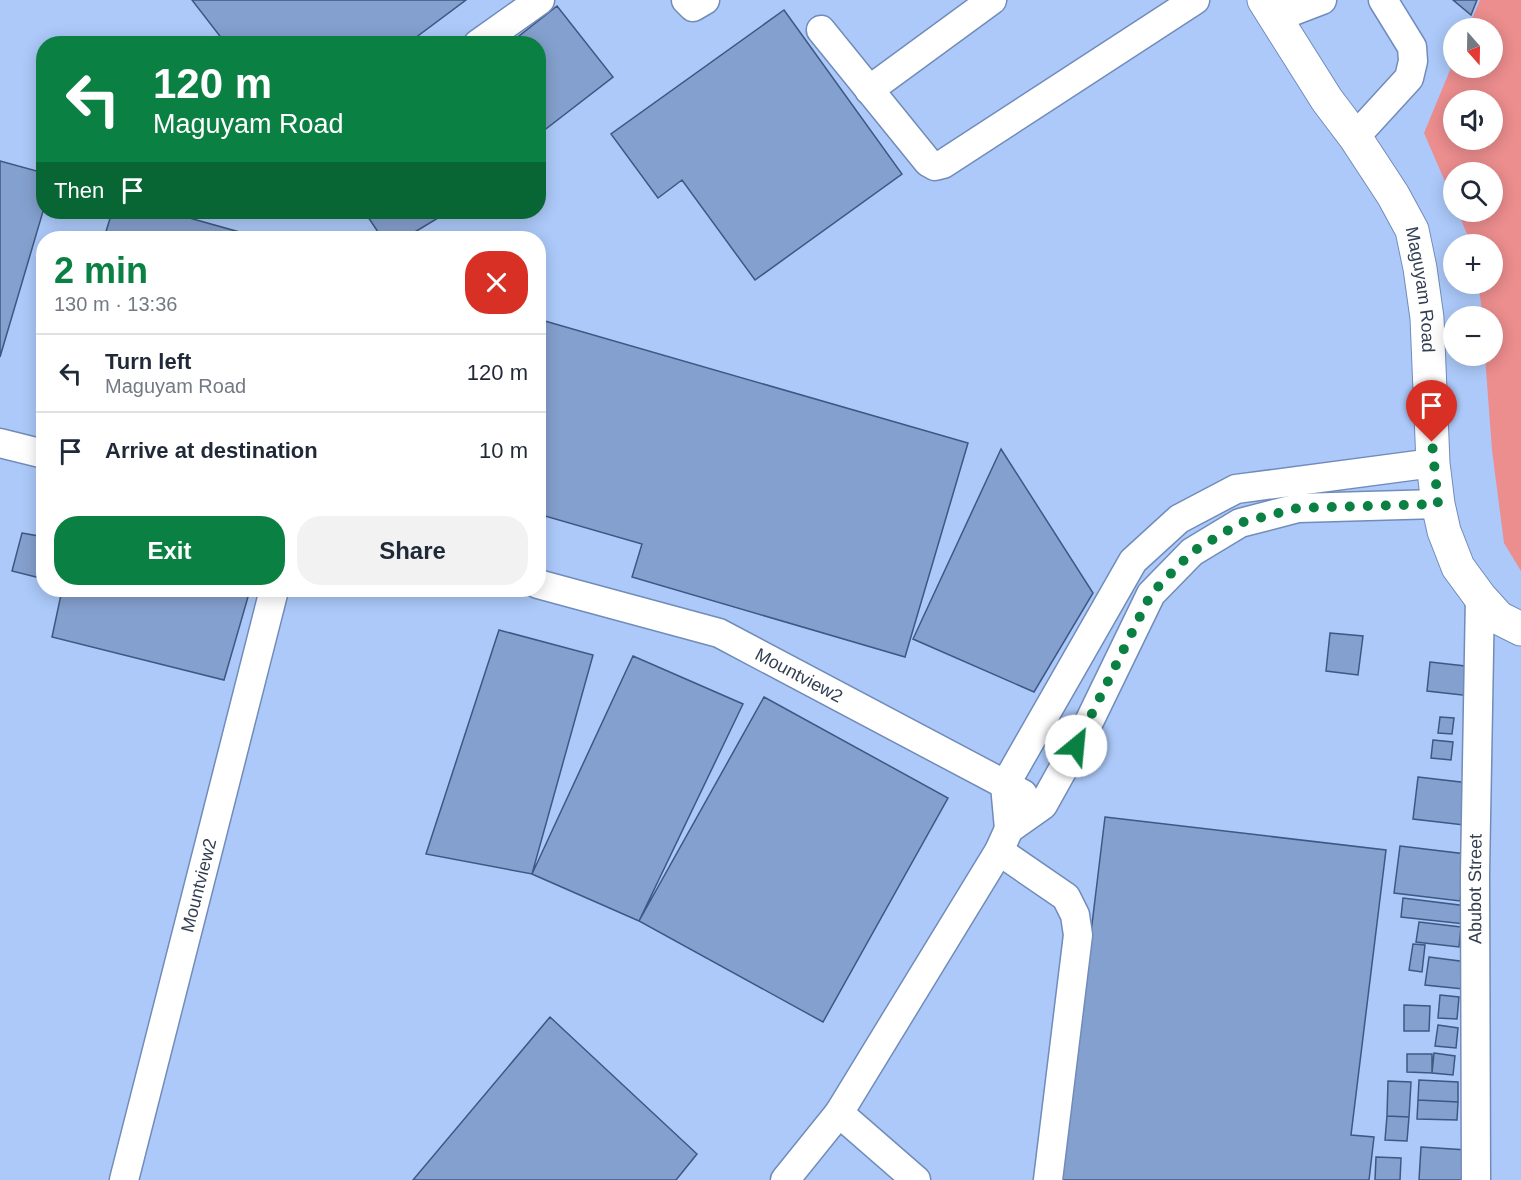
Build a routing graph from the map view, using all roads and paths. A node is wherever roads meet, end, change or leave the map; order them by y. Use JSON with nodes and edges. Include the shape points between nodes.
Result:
{"nodes":[{"id":1,"x":540,"y":0,"type":"edge"},
{"id":2,"x":686,"y":0,"type":"edge"},
{"id":3,"x":705,"y":0,"type":"edge"},
{"id":4,"x":992,"y":0,"type":"edge"},
{"id":5,"x":1322,"y":0,"type":"edge"},
{"id":6,"x":1383,"y":0,"type":"edge"},
{"id":7,"x":1184,"y":3,"type":"edge"},
{"id":8,"x":1270,"y":9,"type":"edge"},
{"id":9,"x":821,"y":30,"type":"dead end"},
{"id":10,"x":489,"y":36,"type":"edge"},
{"id":11,"x":869,"y":90,"type":"junction"},
{"id":12,"x":1355,"y":137,"type":"junction"},
{"id":13,"x":0,"y":442,"type":"edge"},
{"id":14,"x":36,"y":452,"type":"edge"},
{"id":15,"x":1433,"y":463,"type":"junction"},
{"id":16,"x":1438,"y":504,"type":"junction"},
{"id":17,"x":546,"y":586,"type":"edge"},
{"id":18,"x":272,"y":597,"type":"edge"},
{"id":19,"x":1480,"y":597,"type":"junction"},
{"id":20,"x":1521,"y":629,"type":"edge"},
{"id":21,"x":1005,"y":785,"type":"junction"},
{"id":22,"x":1043,"y":805,"type":"junction"},
{"id":23,"x":1004,"y":840,"type":"junction"},
{"id":24,"x":840,"y":1113,"type":"junction"},
{"id":25,"x":124,"y":1180,"type":"edge"},
{"id":26,"x":785,"y":1180,"type":"edge"},
{"id":27,"x":916,"y":1180,"type":"edge"},
{"id":28,"x":1048,"y":1180,"type":"edge"},
{"id":29,"x":1476,"y":1180,"type":"edge"}],
"edges":[{"from":1,"to":10,"type":"street"},
{"from":2,"to":3,"type":"street","via":[[693,7]]},
{"from":4,"to":11,"type":"street"},
{"from":5,"to":8,"type":"street"},
{"from":6,"to":12,"type":"street","via":[[1412,47],[1413,61],[1409,78]]},
{"from":7,"to":11,"type":"street","via":[[943,164],[927,162]]},
{"from":8,"to":12,"type":"main road","name":"Maguyam Road"},
{"from":9,"to":11,"type":"street"},
{"from":12,"to":15,"type":"main road","name":"Maguyam Road","via":[[1412,230],[1427,318]]},
{"from":13,"to":14,"type":"street"},
{"from":15,"to":16,"type":"main road","name":"Maguyam Road"},
{"from":15,"to":21,"type":"street","via":[[1236,489],[1179,519],[1133,561]]},
{"from":16,"to":19,"type":"main road","name":"Maguyam Road","via":[[1458,567]]},
{"from":16,"to":22,"type":"street","via":[[1298,508],[1240,523],[1192,552],[1151,594],[1087,726]]},
{"from":17,"to":21,"type":"street","name":"Mountview2","via":[[719,633]]},
{"from":18,"to":25,"type":"street","name":"Mountview2"},
{"from":19,"to":20,"type":"main road","name":"Maguyam Road","via":[[1499,618]]},
{"from":19,"to":29,"type":"street","name":"Abubot Street","via":[[1475,874]]},
{"from":21,"to":22,"type":"street","name":"Mountview2"},
{"from":21,"to":23,"type":"street"},
{"from":22,"to":23,"type":"street"},
{"from":23,"to":24,"type":"street"},
{"from":23,"to":28,"type":"street","via":[[1066,897],[1075,915],[1078,935]]},
{"from":24,"to":26,"type":"street"},
{"from":24,"to":27,"type":"street"}]}
